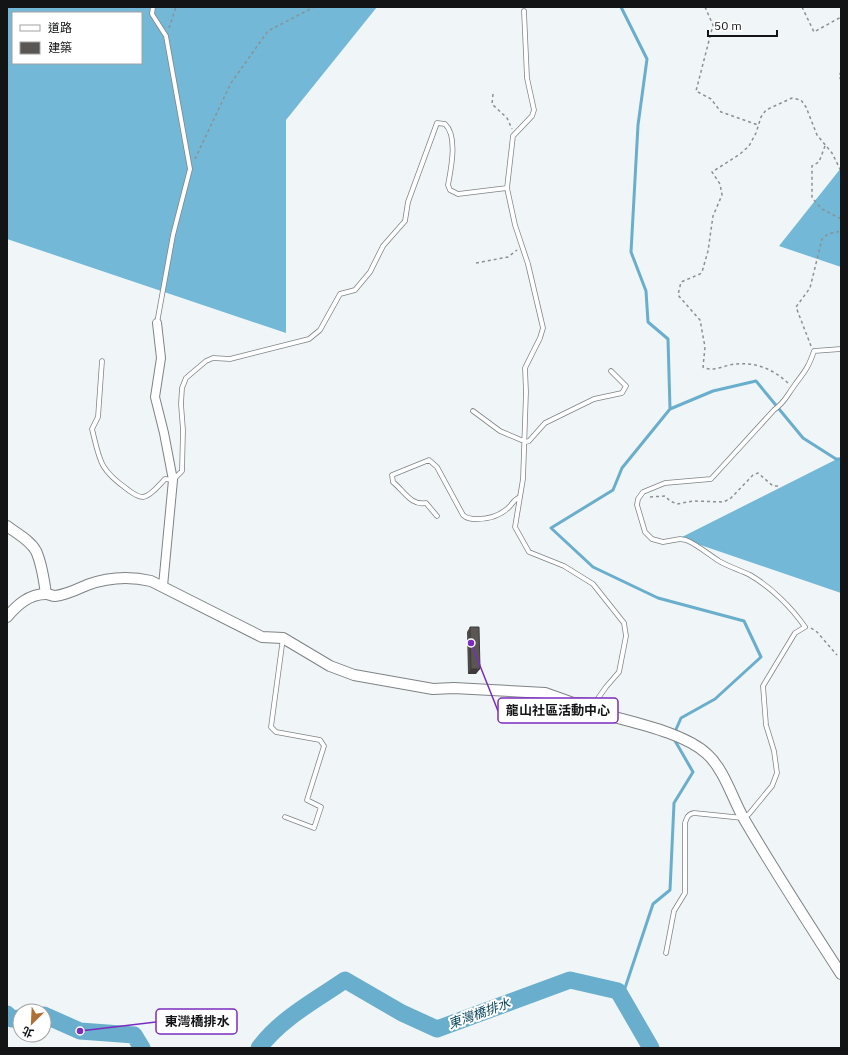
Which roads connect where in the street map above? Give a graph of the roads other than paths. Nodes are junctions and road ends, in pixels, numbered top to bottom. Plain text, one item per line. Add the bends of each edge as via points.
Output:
1 (153, 7) edge
2 (524, 11) dead end
3 (507, 188) junction
4 (157, 323) joint
5 (841, 349) edge
6 (102, 361) dead end
7 (611, 371) dead end
8 (473, 411) dead end
9 (524, 440) junction
10 (173, 480) junction
11 (520, 497) junction
12 (437, 516) dead end
13 (7, 526) edge
14 (163, 586) junction
15 (46, 594) junction
16 (7, 617) edge
17 (283, 638) junction
18 (594, 704) junction
19 (286, 817) dead end
20 (743, 818) junction
21 (666, 953) dead end
22 (841, 974) edge

1 - 4 lane via 152,14 166,36 190,170 173,235
2 - 3 lane via 527,78 534,110 532,116 514,134
3 - 9 lane via 542,328 540,338 525,368
3 - 10 lane via 458,194 450,190 448,185 453,149 450,131 445,124 437,123 408,202 405,221 383,246 370,272 355,290 340,294 317,334 309,339 230,359 213,358 186,378 182,388 181,404 183,467
4 - 10 street via 161,358 155,397
5 - 20 lane via 814,351 806,371 784,403 774,410 711,479 665,483 642,492 638,498 637,505 645,532 652,539 663,542 686,540 725,564 748,574 760,581 797,615 805,627 795,633 763,686 766,725 777,773 772,786
6 - 10 lane via 98,417 92,429 103,468 113,479 139,496 146,496 165,479
7 - 9 lane via 625,384 622,393 594,400 545,422 529,441
8 - 9 lane via 500,431
9 - 11 lane
10 - 14 street
11 - 12 lane via 497,516 470,519 463,515 437,467 429,460 392,475 393,482 413,502 420,505 426,503
11 - 18 lane via 515,527 526,549 564,566 593,584 624,623 626,636 619,672
13 - 15 street via 35,550
14 - 15 street via 152,580 117,577 54,596
14 - 17 street via 262,637
15 - 16 street via 23,600
17 - 18 street via 330,666 354,675 433,689 545,693 573,703
17 - 19 lane via 270,727 276,732 320,740 324,746 307,800 322,807 314,828
18 - 20 street via 600,714 667,733 698,746 715,761
20 - 21 lane via 694,813 686,817 685,893 674,911
20 - 22 street

